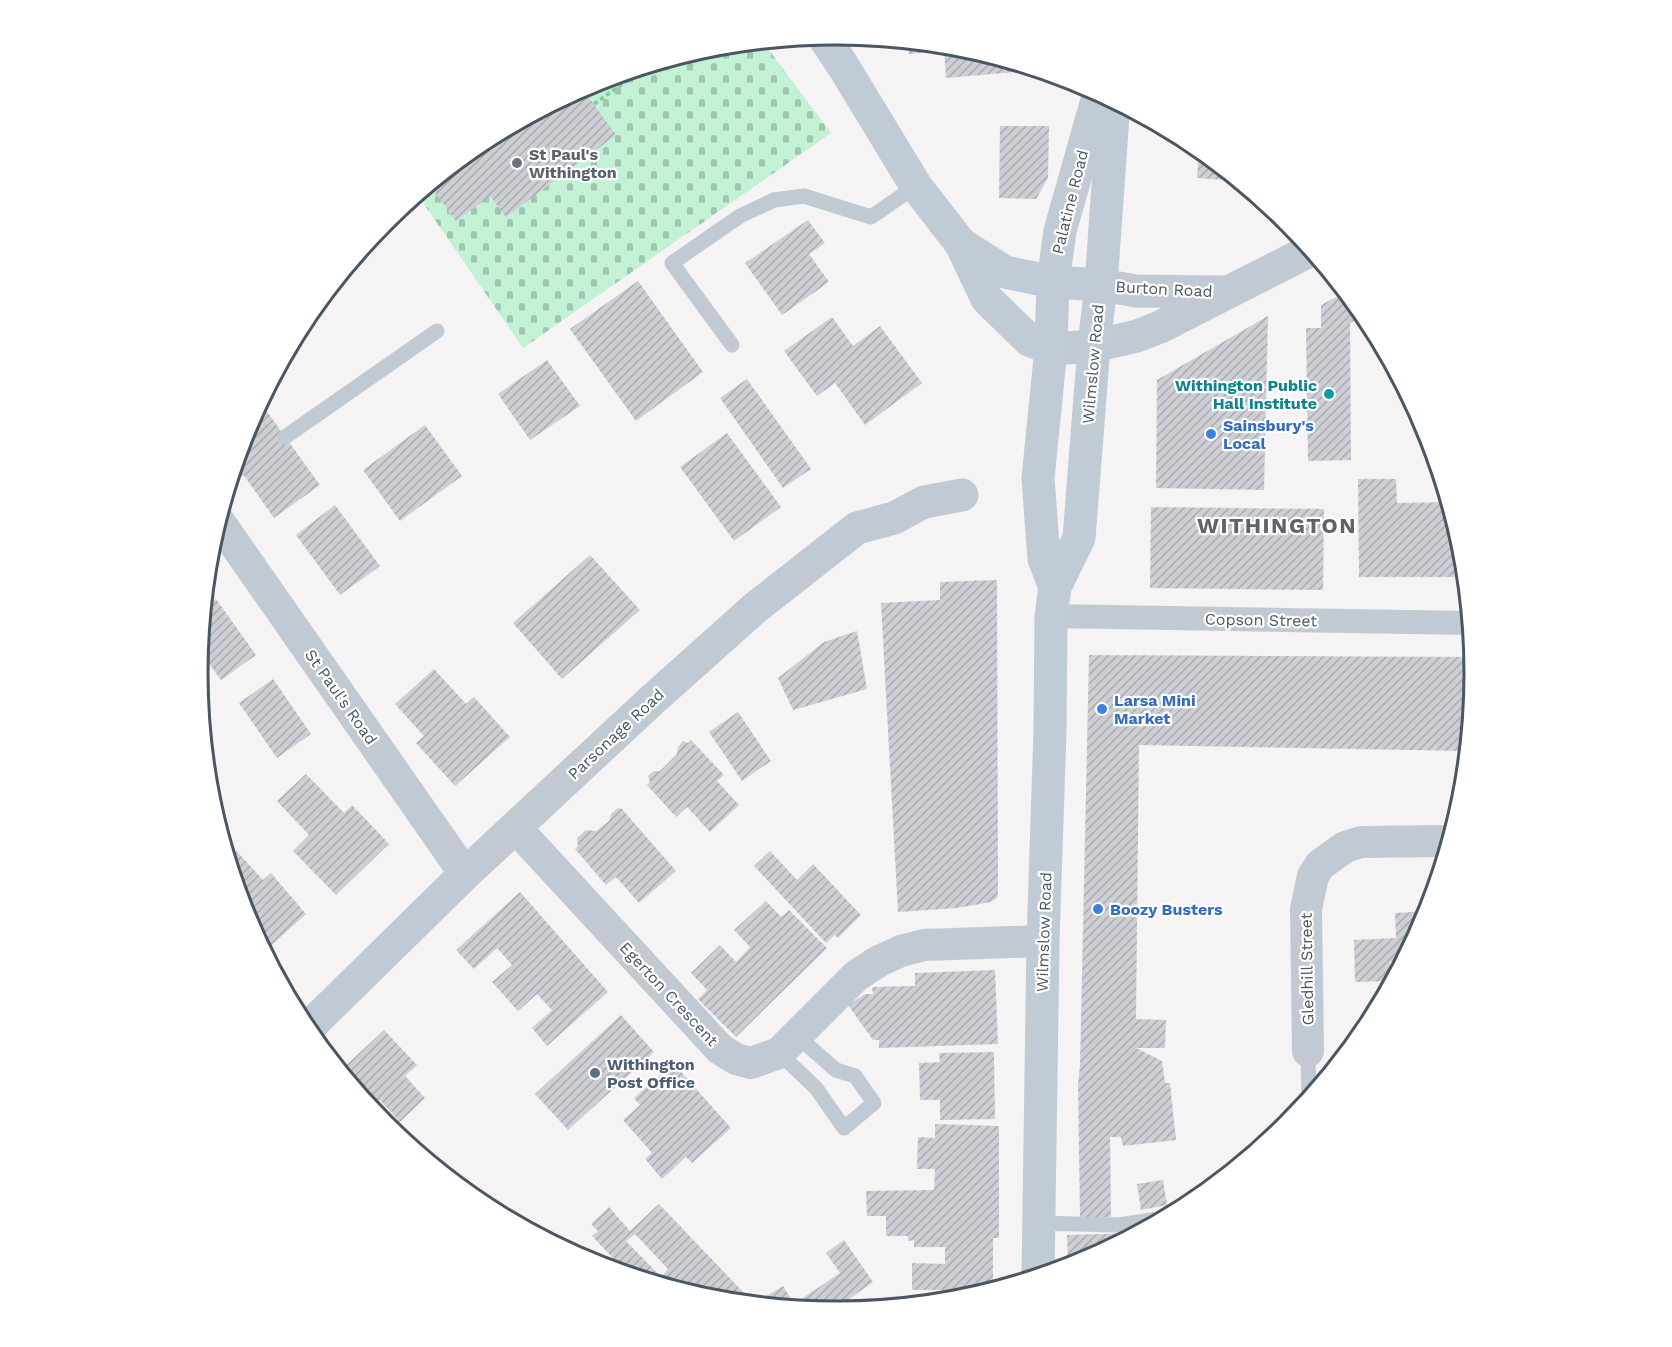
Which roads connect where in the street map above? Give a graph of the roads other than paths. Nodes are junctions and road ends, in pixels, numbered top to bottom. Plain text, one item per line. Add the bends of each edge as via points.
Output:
1 (829, 45) edge
2 (1096, 102) edge
3 (1113, 110) edge
4 (916, 186) junction
5 (961, 244) junction
6 (1304, 254) edge
7 (1053, 282) junction
8 (1101, 285) junction
9 (1228, 292) junction
10 (437, 331) dead end
11 (732, 345) dead end
12 (1094, 346) junction
13 (1051, 349) junction
14 (285, 437) dead end
15 (962, 495) dead end
16 (225, 530) edge
17 (1053, 602) junction
18 (1462, 623) edge
19 (515, 827) junction
20 (1441, 841) edge
21 (465, 874) junction
22 (1043, 941) junction
23 (313, 1023) edge
24 (788, 1044) junction
25 (1308, 1051) joint
26 (836, 1070) junction
27 (816, 1088) junction
28 (1309, 1088) edge
29 (1144, 1221) edge
30 (1038, 1223) junction
31 (1038, 1269) edge

1 - 4 main road, Wilmslow Road
2 - 7 main road, Palatine Road via 1060,231
3 - 8 main road, Palatine Road
4 - 5 main road, Wilmslow Road
4 - 11 lane via 871,217 804,196 774,200 740,216 672,263
5 - 7 main road, Wilmslow Road via 1005,272
5 - 13 main road, Wilmslow Road via 987,298 1029,340
6 - 9 street, Burton Road
7 - 8 main road, Wilmslow Road
7 - 13 main road, Palatine Road
8 - 9 street, Burton Road via 1136,291
8 - 12 main road, Wilmslow Road
9 - 12 street, Burton Road via 1160,327
10 - 14 lane
12 - 13 street, Burton Road
12 - 17 main road, Wilmslow Road via 1080,538
13 - 17 main road, Wilmslow Road via 1038,478 1044,559
15 - 19 street, Parsonage Road via 924,502 894,518 857,528 755,608
16 - 21 street, St Paul's Road
17 - 18 street, Copson Street
17 - 22 main road, Wilmslow Road
19 - 21 street, Parsonage Road
19 - 24 street, Egerton Crescent via 720,1049 751,1063
20 - 25 street, Gledhill Street via 1361,842 1330,857 1312,876 1306,909
21 - 23 street, Parsonage Road
22 - 24 street, Egerton Crescent via 924,945 902,951 856,976
22 - 30 main road, Wilmslow Road
24 - 26 lane
24 - 27 lane
25 - 28 lane
26 - 27 lane
26 - 27 lane via 855,1077 874,1102 844,1128
29 - 30 lane via 1118,1225
30 - 31 main road, Wilmslow Road

